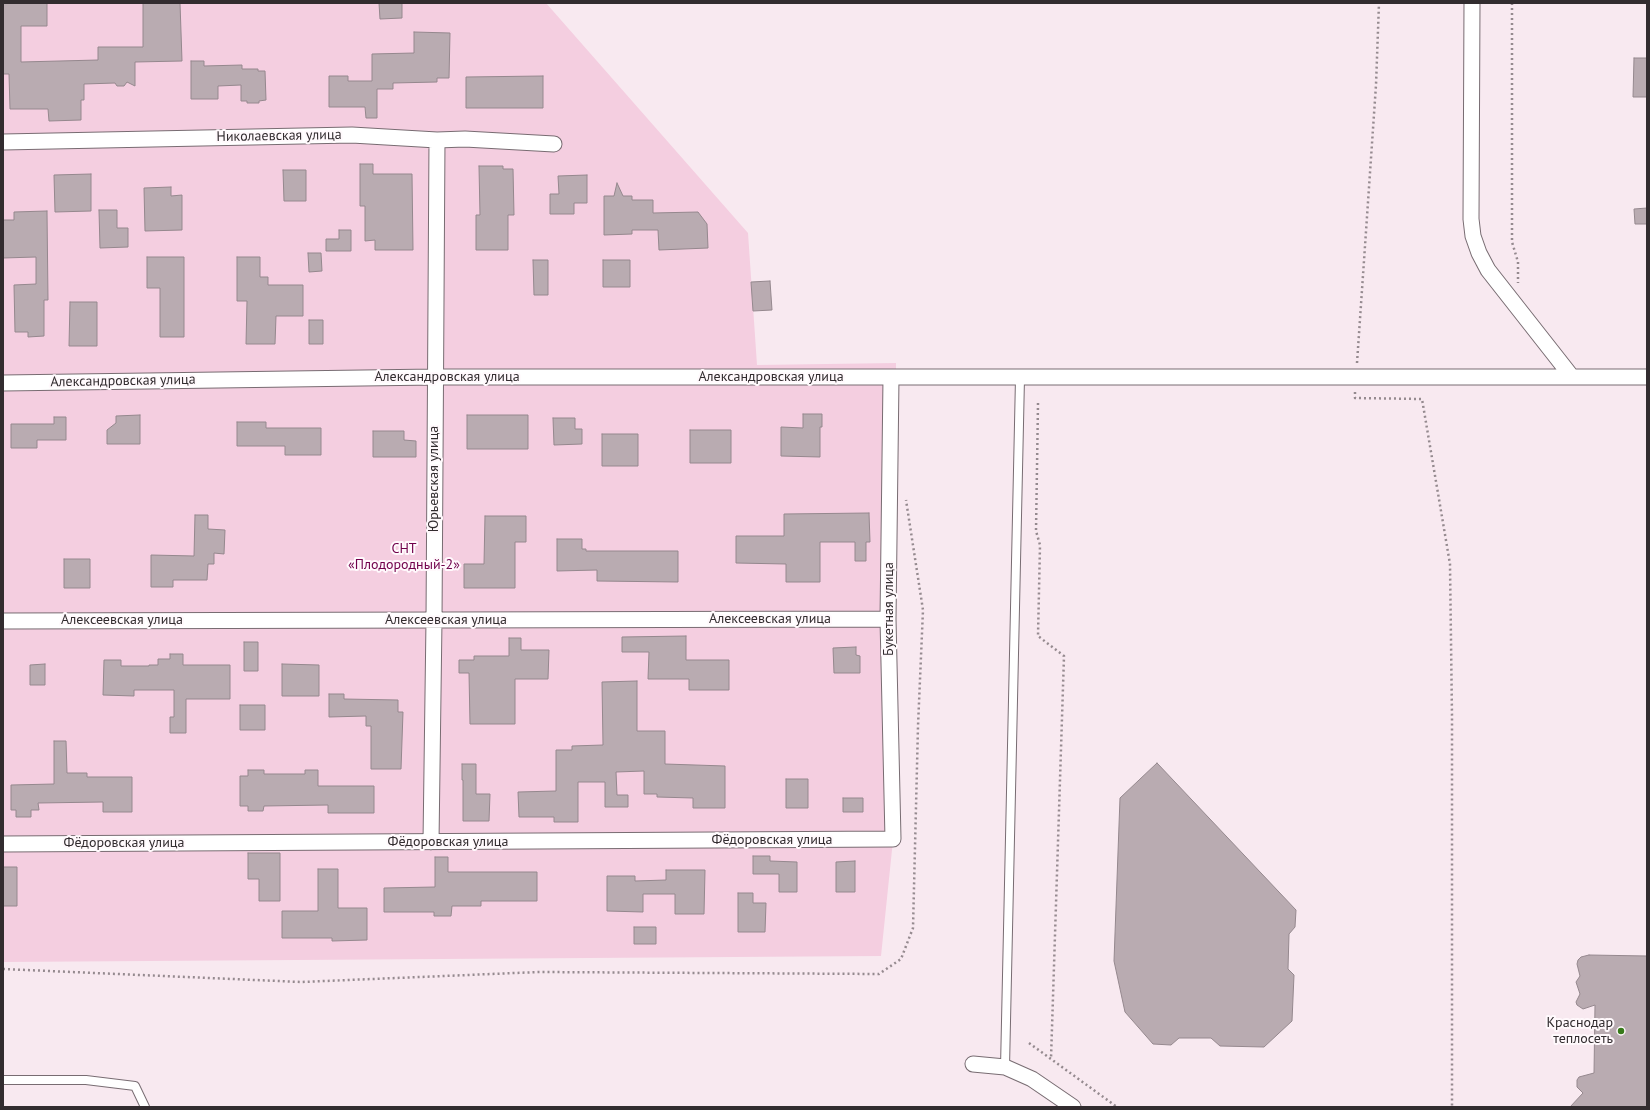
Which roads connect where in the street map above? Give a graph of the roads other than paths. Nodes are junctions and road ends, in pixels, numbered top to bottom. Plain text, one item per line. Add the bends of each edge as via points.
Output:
1 (1472, 3) edge
2 (437, 140) junction
3 (3, 142) edge
4 (554, 144) dead end
5 (435, 377) junction
6 (1572, 377) junction
7 (1647, 377) edge
8 (891, 378) junction
9 (1020, 378) junction
10 (3, 383) edge
11 (888, 619) junction
12 (434, 620) junction
13 (3, 621) edge
14 (893, 839) joint
15 (431, 842) junction
16 (3, 844) edge
17 (973, 1064) dead end
18 (1005, 1067) junction
19 (3, 1080) edge
20 (145, 1107) edge
21 (1073, 1107) edge

1 - 6 street via 1473,236 1488,270
2 - 3 street, Николаевская улица via 352,135
2 - 4 street, Николаевская улица
2 - 5 street, Юрьевская улица
5 - 8 street, Александровская улица
5 - 10 street, Александровская улица
5 - 12 street, Юрьевская улица
6 - 7 street, Александровская улица
6 - 9 street, Александровская улица
8 - 9 street, Александровская улица
8 - 11 street, Букетная улица
9 - 18 lane
11 - 12 street, Алексеевская улица
11 - 14 street, Букетная улица
12 - 13 street, Алексеевская улица
12 - 15 street, Юрьевская улица
14 - 15 street, Фёдоровская улица
15 - 16 street, Фёдоровская улица
17 - 18 street
18 - 21 street via 1032,1079
19 - 20 lane via 86,1080 135,1086

